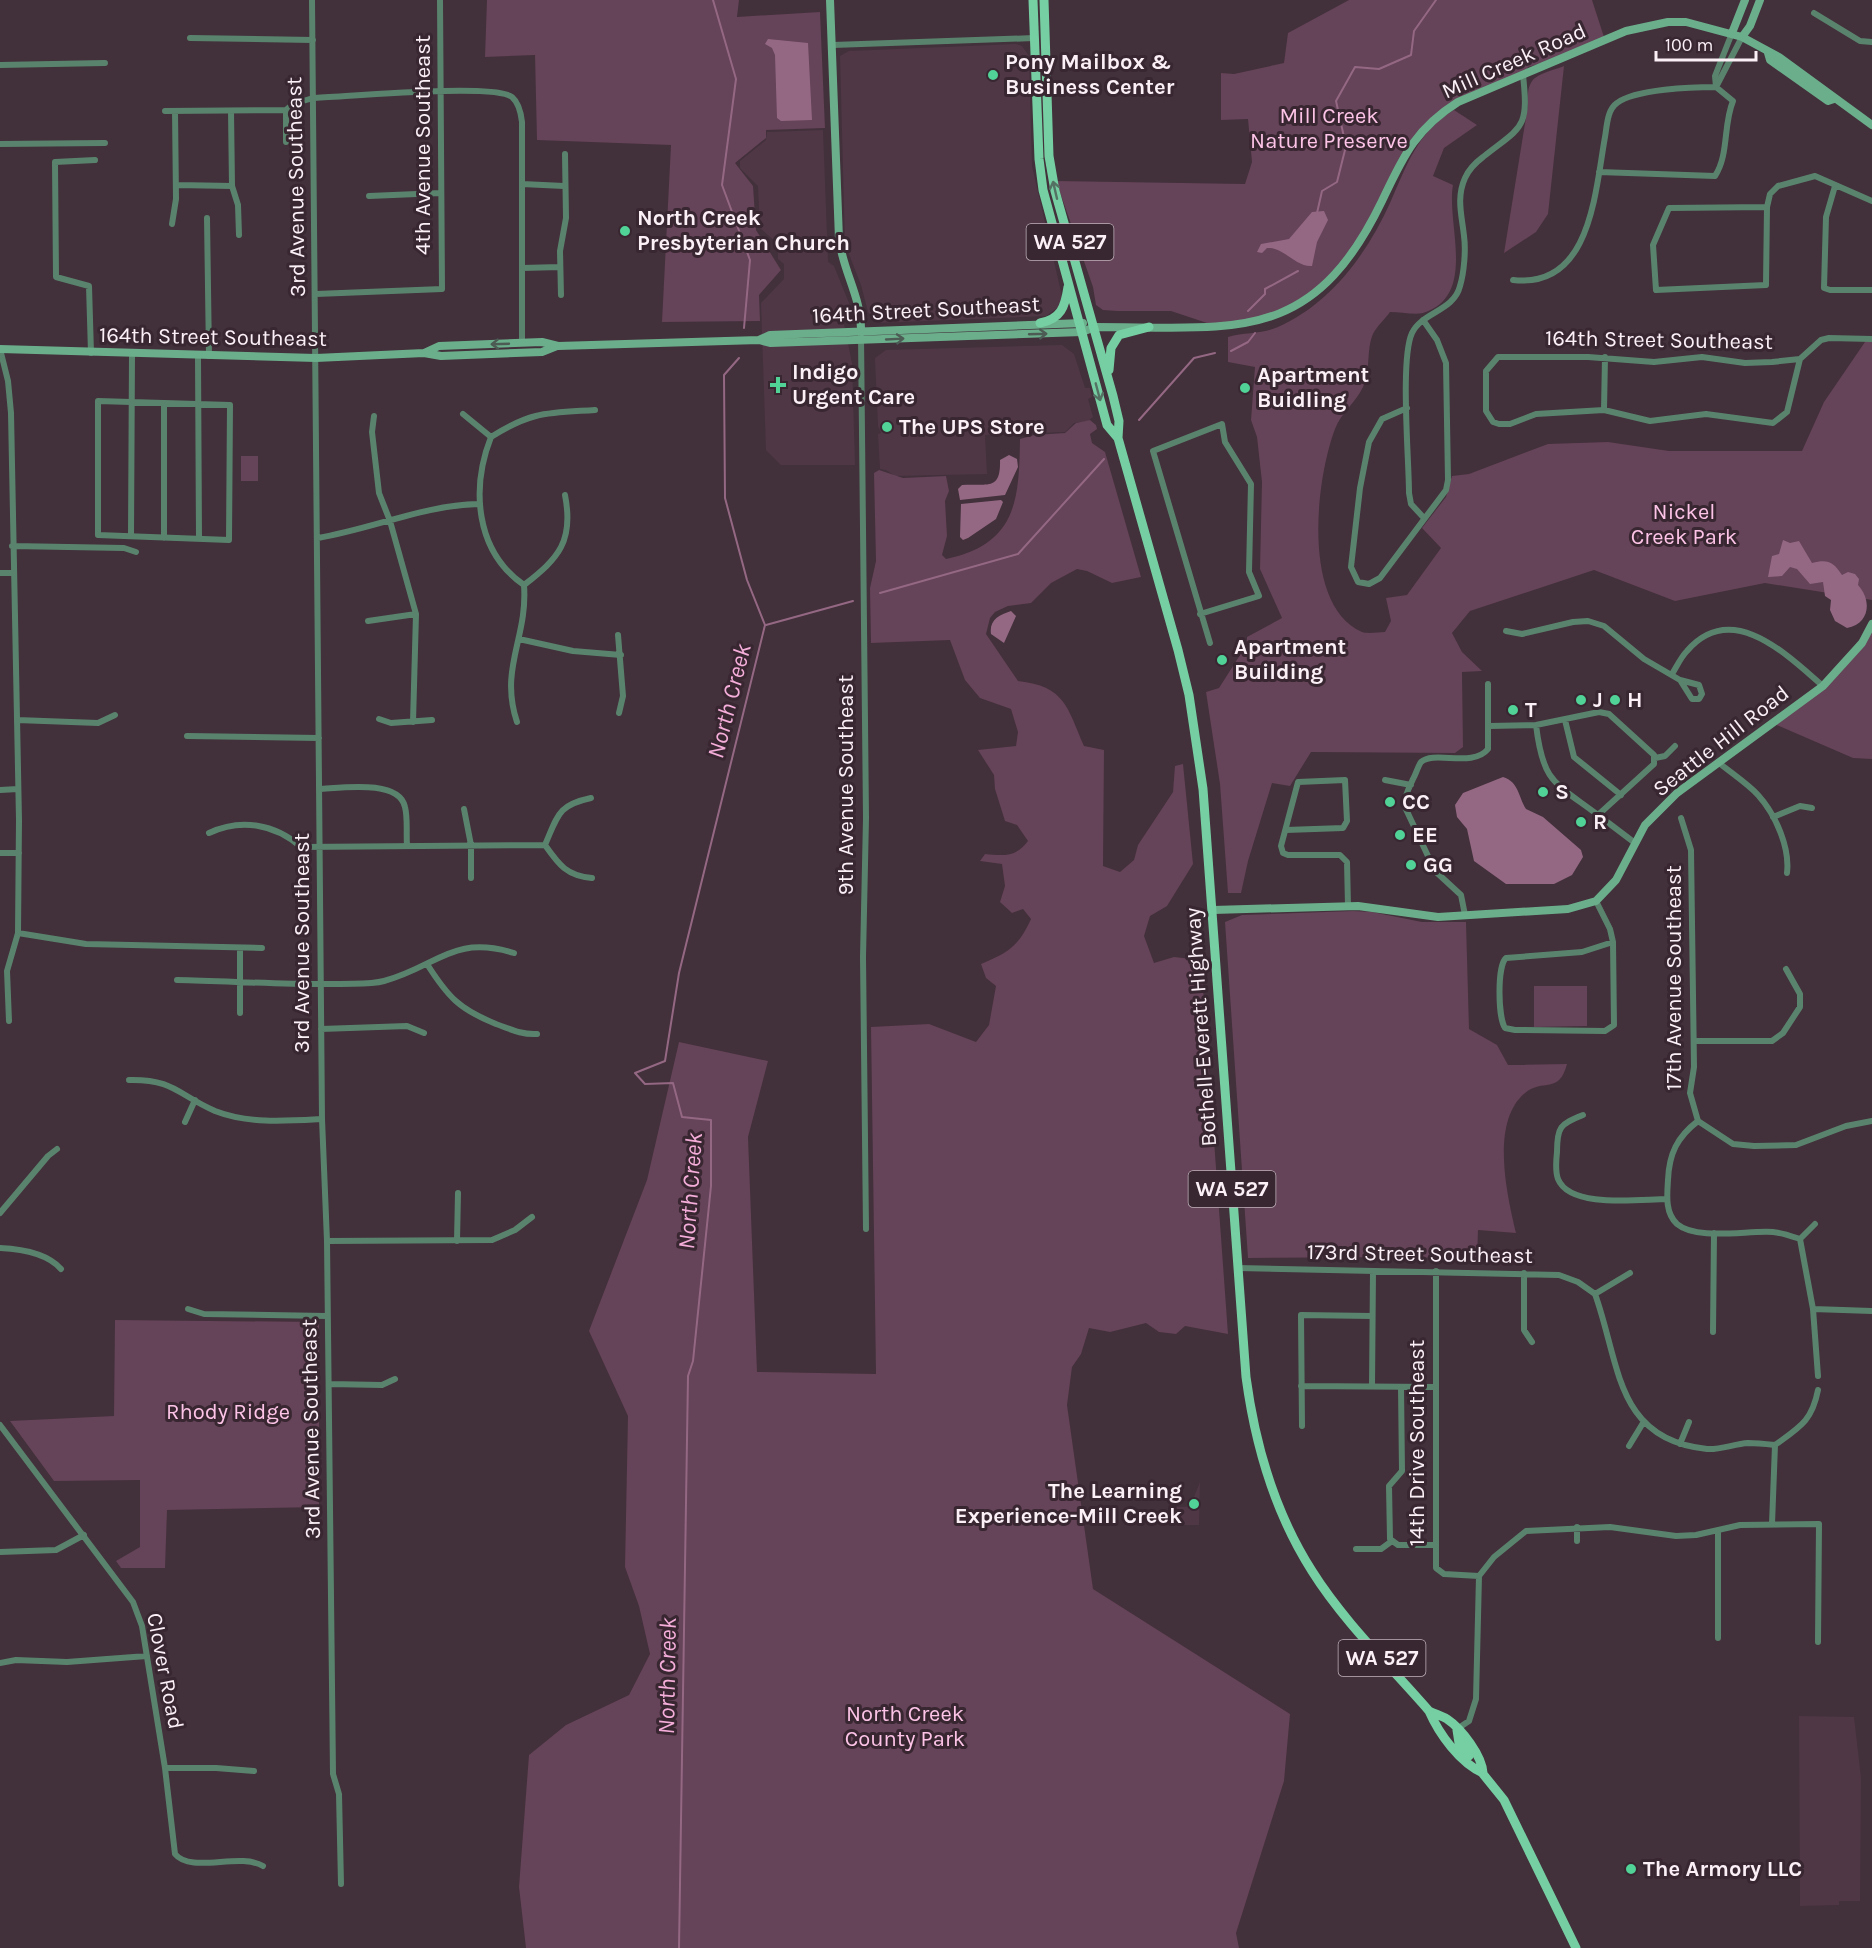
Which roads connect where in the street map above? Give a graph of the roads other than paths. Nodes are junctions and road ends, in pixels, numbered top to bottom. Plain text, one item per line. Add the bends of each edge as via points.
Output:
1 (312, 0) edge
2 (440, 0) edge
3 (830, 0) edge
4 (1033, 0) edge
5 (1038, 0) edge
6 (1044, 0) edge
7 (1745, 0) edge
8 (1760, 0) edge
9 (1814, 13) dead end
10 (1732, 33) junction
11 (1045, 35) junction
12 (1742, 37) junction
13 (190, 38) dead end
14 (1034, 38) junction
15 (313, 40) junction
16 (1872, 42) edge
17 (833, 45) junction
18 (105, 63) dead end
19 (0, 65) edge
20 (1523, 75) junction
21 (1716, 87) junction
22 (442, 93) junction
23 (313, 98) junction
24 (1047, 98) junction
25 (286, 110) junction
26 (165, 111) dead end
27 (176, 111) junction
28 (231, 111) junction
29 (1868, 118) edge
30 (1872, 125) edge
31 (105, 142) dead end
32 (286, 142) dead end
33 (0, 144) edge
34 (565, 154) dead end
35 (95, 160) dead end
36 (1599, 172) junction
37 (522, 184) junction
38 (177, 185) junction
39 (232, 186) junction
40 (564, 186) junction
41 (1835, 186) junction
42 (441, 192) junction
43 (369, 196) dead end
44 (1872, 201) edge
45 (1767, 207) junction
46 (207, 218) dead end
47 (172, 224) dead end
48 (239, 235) dead end
49 (560, 267) junction
50 (522, 268) junction
51 (1513, 280) dead end
52 (1069, 282) junction
53 (1872, 290) edge
54 (316, 294) junction
55 (561, 295) dead end
56 (1423, 320) junction
57 (1079, 322) junction
58 (1040, 323) junction
59 (1095, 327) junction
60 (1149, 327) junction
61 (1082, 332) junction
62 (861, 337) junction
63 (1872, 339) edge
64 (522, 343) junction
65 (558, 346) junction
66 (0, 348) edge
67 (92, 353) junction
68 (424, 353) junction
69 (132, 354) junction
70 (198, 357) junction
71 (210, 357) junction
72 (1605, 357) junction
73 (316, 358) junction
74 (1800, 358) junction
75 (1110, 381) junction
76 (131, 402) junction
77 (164, 403) junction
78 (197, 404) junction
79 (1407, 408) junction
80 (595, 410) dead end
81 (1604, 410) junction
82 (463, 414) dead end
83 (374, 416) dead end
84 (491, 437) junction
85 (1118, 438) junction
86 (565, 495) dead end
87 (478, 504) junction
88 (1424, 518) junction
89 (390, 521) junction
90 (132, 536) junction
91 (164, 538) junction
92 (318, 538) junction
93 (198, 539) junction
94 (12, 546) junction
95 (136, 552) dead end
96 (0, 573) edge
97 (13, 573) junction
98 (524, 585) junction
99 (416, 614) junction
100 (1200, 614) junction
101 (368, 621) dead end
102 (1872, 624) edge
103 (1506, 631) dead end
104 (618, 635) dead end
105 (519, 639) junction
106 (1210, 643) dead end
107 (621, 655) junction
108 (1672, 674) junction
109 (1680, 680) dead end
110 (1488, 684) dead end
111 (1823, 686) junction
112 (619, 713) dead end
113 (116, 716) dead end
114 (378, 719) dead end
115 (17, 720) junction
116 (432, 720) dead end
117 (1565, 720) junction
118 (413, 722) junction
119 (517, 722) dead end
120 (1536, 724) junction
121 (1489, 726) junction
122 (187, 736) dead end
123 (319, 738) junction
124 (1676, 746) dead end
125 (1655, 758) junction
126 (1718, 762) junction
127 (1385, 780) dead end
128 (1410, 785) junction
129 (18, 789) junction
130 (319, 789) junction
131 (0, 790) edge
132 (1621, 795) junction
133 (591, 798) dead end
134 (1812, 808) dead end
135 (464, 809) dead end
136 (1598, 816) junction
137 (1773, 817) junction
138 (1681, 818) dead end
139 (1286, 830) junction
140 (209, 833) dead end
141 (1635, 843) junction
142 (545, 844) junction
143 (407, 845) junction
144 (471, 845) junction
145 (320, 848) junction
146 (0, 853) edge
147 (19, 853) junction
148 (1787, 873) dead end
149 (471, 878) dead end
150 (592, 878) dead end
151 (1596, 901) junction
152 (1348, 906) junction
153 (1213, 910) junction
154 (1464, 915) junction
155 (18, 933) junction
156 (1613, 942) junction
157 (240, 948) junction
158 (262, 948) dead end
159 (514, 953) dead end
160 (427, 964) junction
161 (1786, 969) dead end
162 (3, 971) edge
163 (177, 980) dead end
164 (239, 982) junction
165 (320, 984) junction
166 (240, 1013) dead end
167 (9, 1021) dead end
168 (321, 1029) junction
169 (424, 1033) dead end
170 (537, 1034) dead end
171 (1694, 1041) junction
172 (129, 1080) dead end
173 (195, 1100) junction
174 (1583, 1115) dead end
175 (322, 1119) junction
176 (1872, 1120) edge
177 (1698, 1121) junction
178 (185, 1122) dead end
179 (57, 1149) dead end
180 (458, 1193) dead end
181 (1667, 1199) junction
182 (0, 1213) edge
183 (532, 1217) dead end
184 (1815, 1224) dead end
185 (866, 1229) dead end
186 (1714, 1233) junction
187 (1800, 1239) junction
188 (327, 1241) junction
189 (457, 1241) junction
190 (0, 1248) edge
191 (1238, 1268) junction
192 (61, 1269) dead end
193 (1373, 1271) junction
194 (1436, 1271) junction
195 (1524, 1273) junction
196 (1630, 1273) dead end
197 (1595, 1294) junction
198 (188, 1309) dead end
199 (1813, 1309) junction
200 (1872, 1311) edge
201 (327, 1316) junction
202 (1372, 1316) junction
203 (1713, 1332) dead end
204 (1532, 1342) dead end
205 (1818, 1376) dead end
206 (395, 1379) dead end
207 (329, 1384) junction
208 (1301, 1386) junction
209 (1372, 1386) junction
210 (1401, 1387) junction
211 (1435, 1387) junction
212 (1818, 1390) dead end
213 (1689, 1422) dead end
214 (1643, 1423) junction
215 (0, 1425) edge
216 (1302, 1426) dead end
217 (1680, 1444) junction
218 (1776, 1445) junction
219 (1629, 1446) dead end
220 (1773, 1524) junction
221 (1577, 1527) junction
222 (1718, 1531) junction
223 (84, 1535) junction
224 (1392, 1541) junction
225 (1577, 1541) dead end
226 (1435, 1545) junction
227 (1356, 1549) dead end
228 (0, 1552) edge
229 (1479, 1576) junction
230 (1718, 1638) dead end
231 (1818, 1642) dead end
232 (147, 1656) junction
233 (0, 1663) edge
234 (1430, 1711) junction
235 (1457, 1730) junction
236 (165, 1768) junction
237 (254, 1771) dead end
238 (1483, 1773) junction
239 (262, 1866) dead end
240 (341, 1884) dead end
241 (1576, 1948) edge

1 - 15 street, 3rd Avenue Southeast
2 - 22 street, 4th Avenue Southeast
3 - 17 main road
4 - 14 main road, Bothell-Everett Highway / WA 527
5 - 11 main road via 1040,33
6 - 11 main road, Bothell-Everett Highway / WA 527
7 - 10 main road
8 - 12 main road
9 - 16 street via 1860,40
10 - 12 main road, Mill Creek Road
10 - 20 main road, Mill Creek Road via 1686,22 1650,25 1618,34
10 - 21 street via 1714,76
11 - 24 main road, Bothell-Everett Highway / WA 527
12 - 21 street
12 - 29 main road, Mill Creek Road via 1792,65 1834,95 1834,99
13 - 15 street
14 - 17 street
14 - 24 main road via 1040,42
14 - 52 main road, Bothell-Everett Highway / WA 527 via 1040,170
15 - 23 street, 3rd Avenue Southeast
17 - 62 main road via 839,238 844,266 861,309
18 - 19 street
20 - 56 street via 1520,127 1474,164 1464,178 1459,206 1465,238 1460,287 1448,305
20 - 60 main road, Mill Creek Road via 1458,102 1422,129 1402,158 1364,237 1345,265 1312,297 1275,316 1244,324
21 - 36 street via 1646,93 1617,103 1609,115
21 - 36 street via 1733,101 1727,115 1721,167 1715,176
22 - 23 street
22 - 37 street via 488,91 512,97 521,112
22 - 42 street, 4th Avenue Southeast
23 - 25 street
23 - 54 street, 3rd Avenue Southeast
59 -> 24 main road, Bothell-Everett Highway / WA 527 via 1055,191
25 - 28 street
25 - 32 street
26 - 27 street
27 - 28 street
27 - 38 street
28 - 39 street
29 - 30 main road, Mill Creek Road
31 - 33 street
34 - 40 street
35 - 67 street via 55,162 56,277 88,286
36 - 51 street via 1588,218 1573,256 1549,277 1528,282
37 - 40 street
37 - 50 street
38 - 39 street
38 - 47 street
39 - 48 street via 238,205
40 - 49 street via 566,218
41 - 44 street
41 - 45 street via 1815,176 1778,186 1770,194
41 - 53 street via 1826,217 1824,288
42 - 43 street
42 - 54 street, 4th Avenue Southeast via 442,289
45 - 45 street via 1669,208 1653,245 1656,290 1766,285
46 - 71 street
49 - 50 street
49 - 55 street
50 - 64 street
52 - 57 main road, Bothell-Everett Highway / WA 527
52 - 58 main road via 1063,310 1055,318
54 - 73 street, 3rd Avenue Southeast
56 - 79 street via 1410,340
56 - 88 street via 1441,348 1448,375 1448,480 1446,490
57 - 58 main road, 164th Street Southeast
57 - 59 main road, 164th Street Southeast
57 - 61 main road, Bothell-Everett Highway / WA 527
58 - 62 main road, 164th Street Southeast
59 - 60 main road, Mill Creek Road
59 - 61 main road, Mill Creek Road
59 - 75 main road, Bothell-Everett Highway / WA 527
60 - 75 main road via 1125,332 1113,342
62 -> 61 main road, 164th Street Southeast
61 -> 85 main road, Bothell-Everett Highway / WA 527 via 1107,425
62 - 65 main road, 164th Street Southeast via 770,344 759,340
62 - 185 street, 9th Avenue Southeast
63 - 74 street, 164th Street Southeast via 1828,338
64 - 65 main road, 164th Street Southeast
64 -> 68 main road, 164th Street Southeast via 439,346
65 - 68 main road, 164th Street Southeast via 542,352 441,356
66 - 67 main road, 164th Street Southeast
66 - 94 street via 11,413
67 - 69 main road, 164th Street Southeast
68 - 73 main road, 164th Street Southeast
69 - 70 main road, 164th Street Southeast
69 - 76 street
70 - 71 main road, 164th Street Southeast
70 - 78 street
71 - 73 main road, 164th Street Southeast
72 - 74 street, 164th Street Southeast via 1667,362 1702,357 1745,363
72 - 81 street
72 - 81 street, 164th Street Southeast via 1511,356 1494,359 1485,376 1488,417 1499,424 1536,414
73 - 92 street, 3rd Avenue Southeast
74 - 81 street via 1787,412 1773,423 1706,414 1650,421
75 - 85 main road, Bothell-Everett Highway / WA 527 via 1119,421
76 - 77 street
76 - 90 street
76 - 90 street via 98,401 98,535
77 - 78 street
77 - 91 street
78 - 93 street
78 - 93 street via 230,405 229,540
79 - 88 street via 1409,493 1412,504
79 - 88 street via 1382,419 1369,442 1359,488 1351,567 1358,582 1376,581
80 - 84 street via 544,413 518,420
82 - 84 street
83 - 89 street via 372,432 379,493
84 - 87 street via 481,462
85 - 153 main road, Bothell-Everett Highway / WA 527 via 1189,695 1203,789
86 - 98 street via 568,523 563,546 550,564
87 - 89 street via 452,505
87 - 98 street via 495,556 507,574
89 - 92 street
89 - 99 street
90 - 91 street
91 - 93 street
92 - 123 street, 3rd Avenue Southeast
94 - 95 street via 124,548
94 - 97 street
96 - 97 street
97 - 115 street
98 - 105 street via 526,609
99 - 101 street
99 - 118 street
100 - 100 street via 1154,451 1222,424 1225,442 1251,484 1249,572 1259,596
100 - 106 street
102 - 111 main road, Seattle Hill Road via 1862,643
103 - 108 street via 1522,634 1588,621 1604,626 1644,659
104 - 107 street
105 - 107 street via 565,650
105 - 119 street via 510,683
107 - 112 street via 623,696
108 - 109 street
108 - 111 street via 1687,650 1698,641 1724,630 1739,630 1775,645
110 - 121 street
111 - 126 main road, Seattle Hill Road
113 - 115 street via 98,723
114 - 118 street
115 - 129 street
116 - 118 street
117 - 120 street
117 - 125 street via 1606,712 1651,750
117 - 132 street via 1574,757
120 - 121 street
120 - 136 street via 1547,774
121 - 128 street via 1486,752 1462,759 1424,760
122 - 123 street
123 - 130 street, 3rd Avenue Southeast
124 - 125 street via 1665,756
125 - 132 street via 1654,764
126 - 137 street via 1758,795
126 - 141 main road, Seattle Hill Road via 1677,793 1645,825
127 - 128 street
128 - 154 street via 1405,812 1435,871 1461,895
129 - 131 street
129 - 147 street
130 - 143 street via 382,788 395,792 405,805
130 - 145 street, 3rd Avenue Southeast
132 - 136 street
133 - 142 street via 571,803 558,814
134 - 137 street via 1800,806
135 - 144 street
136 - 141 street
137 - 148 street via 1789,857
138 - 171 street, 17th Avenue Southeast via 1691,850
139 - 139 street via 1298,782 1345,780 1347,821 1343,828
139 - 152 street via 1283,853 1340,855 1347,862
140 - 145 street via 226,825 268,826 285,833 301,847
141 - 151 main road, Seattle Hill Road via 1616,880
142 - 144 street
142 - 150 street via 564,870 575,877
143 - 144 street
143 - 145 street
144 - 149 street
145 - 165 street, 3rd Avenue Southeast
146 - 147 street
147 - 155 street
151 - 154 main road via 1568,909
151 - 156 street
152 - 153 main road
152 - 154 main road via 1378,907 1411,915
153 - 191 main road, Bothell-Everett Highway / WA 527
155 - 157 street via 86,944
155 - 162 street
156 - 156 street via 1582,952 1503,960 1501,1018 1505,1028 1610,1029 1615,1021
157 - 158 street
157 - 164 street
159 - 160 street via 495,947 473,947 447,952
160 - 165 street via 380,982
160 - 170 street via 446,993 466,1010 523,1035
161 - 171 street via 1800,994 1800,1007 1783,1033 1772,1041
162 - 167 street
163 - 164 street
164 - 165 street
164 - 166 street
165 - 168 street, 3rd Avenue Southeast
168 - 169 street via 408,1026
168 - 175 street, 3rd Avenue Southeast
171 - 177 street, 17th Avenue Southeast via 1690,1093
172 - 173 street via 171,1085
173 - 175 street via 216,1111 249,1119
173 - 178 street
174 - 181 street via 1566,1122 1557,1132 1556,1171 1565,1190 1585,1199
175 - 188 street, 3rd Avenue Southeast
176 - 177 street via 1796,1145 1754,1146 1733,1144
177 - 181 street, 17th Avenue Southeast via 1685,1131 1672,1150
179 - 182 street
180 - 189 street
181 - 186 street via 1676,1223 1685,1229
183 - 189 street via 492,1240
184 - 187 street
186 - 187 street via 1771,1232
186 - 203 street
187 - 199 street
188 - 189 street
188 - 201 street, 3rd Avenue Southeast
190 - 192 street via 49,1259
191 - 193 street, 173rd Street Southeast
191 - 234 main road, Bothell-Everett Highway / WA 527 via 1251,1412 1274,1494 1311,1570 1338,1608
193 - 194 street, 173rd Street Southeast
193 - 202 street
194 - 195 street, 173rd Street Southeast
194 - 211 street, 14th Drive Southeast
195 - 197 street, 173rd Street Southeast via 1559,1275
195 - 204 street via 1524,1330
196 - 197 street
197 - 214 street via 1623,1391
198 - 201 street via 204,1314
199 - 200 street
199 - 205 street
201 - 207 street, 3rd Avenue Southeast
202 - 208 street via 1301,1315
202 - 209 street
206 - 207 street via 382,1385
207 - 240 street, 3rd Avenue Southeast via 333,1774 339,1794
208 - 209 street
208 - 216 street
209 - 210 street
210 - 211 street
210 - 224 street via 1402,1471 1389,1486
211 - 226 street, 14th Drive Southeast
212 - 218 street via 1814,1411 1802,1426
213 - 217 street
214 - 217 street
214 - 219 street
215 - 223 street, Clover Road
217 - 218 street via 1710,1449 1749,1443
218 - 220 street
220 - 222 street via 1740,1525
220 - 231 street via 1819,1524
221 - 222 street via 1634,1528 1676,1536
221 - 225 street
221 - 229 street via 1526,1531 1494,1557
222 - 230 street
223 - 228 street via 56,1550
223 - 232 street, Clover Road via 133,1602
224 - 226 street via 1398,1545
224 - 227 street via 1381,1549
226 - 229 street, 14th Drive Southeast via 1439,1573
229 - 235 street via 1476,1699 1469,1721
232 - 233 street
232 - 236 street, Clover Road
234 - 235 main road, Bothell-Everett Highway / WA 527 via 1447,1719
234 - 238 main road, Bothell-Everett Highway / WA 527 via 1435,1725 1451,1744 1472,1768
235 - 238 main road, Bothell-Everett Highway / WA 527 via 1482,1762
236 - 237 street
236 - 239 street, Clover Road via 178,1858 249,1860
238 - 241 main road, Bothell-Everett Highway / WA 527 via 1504,1800

